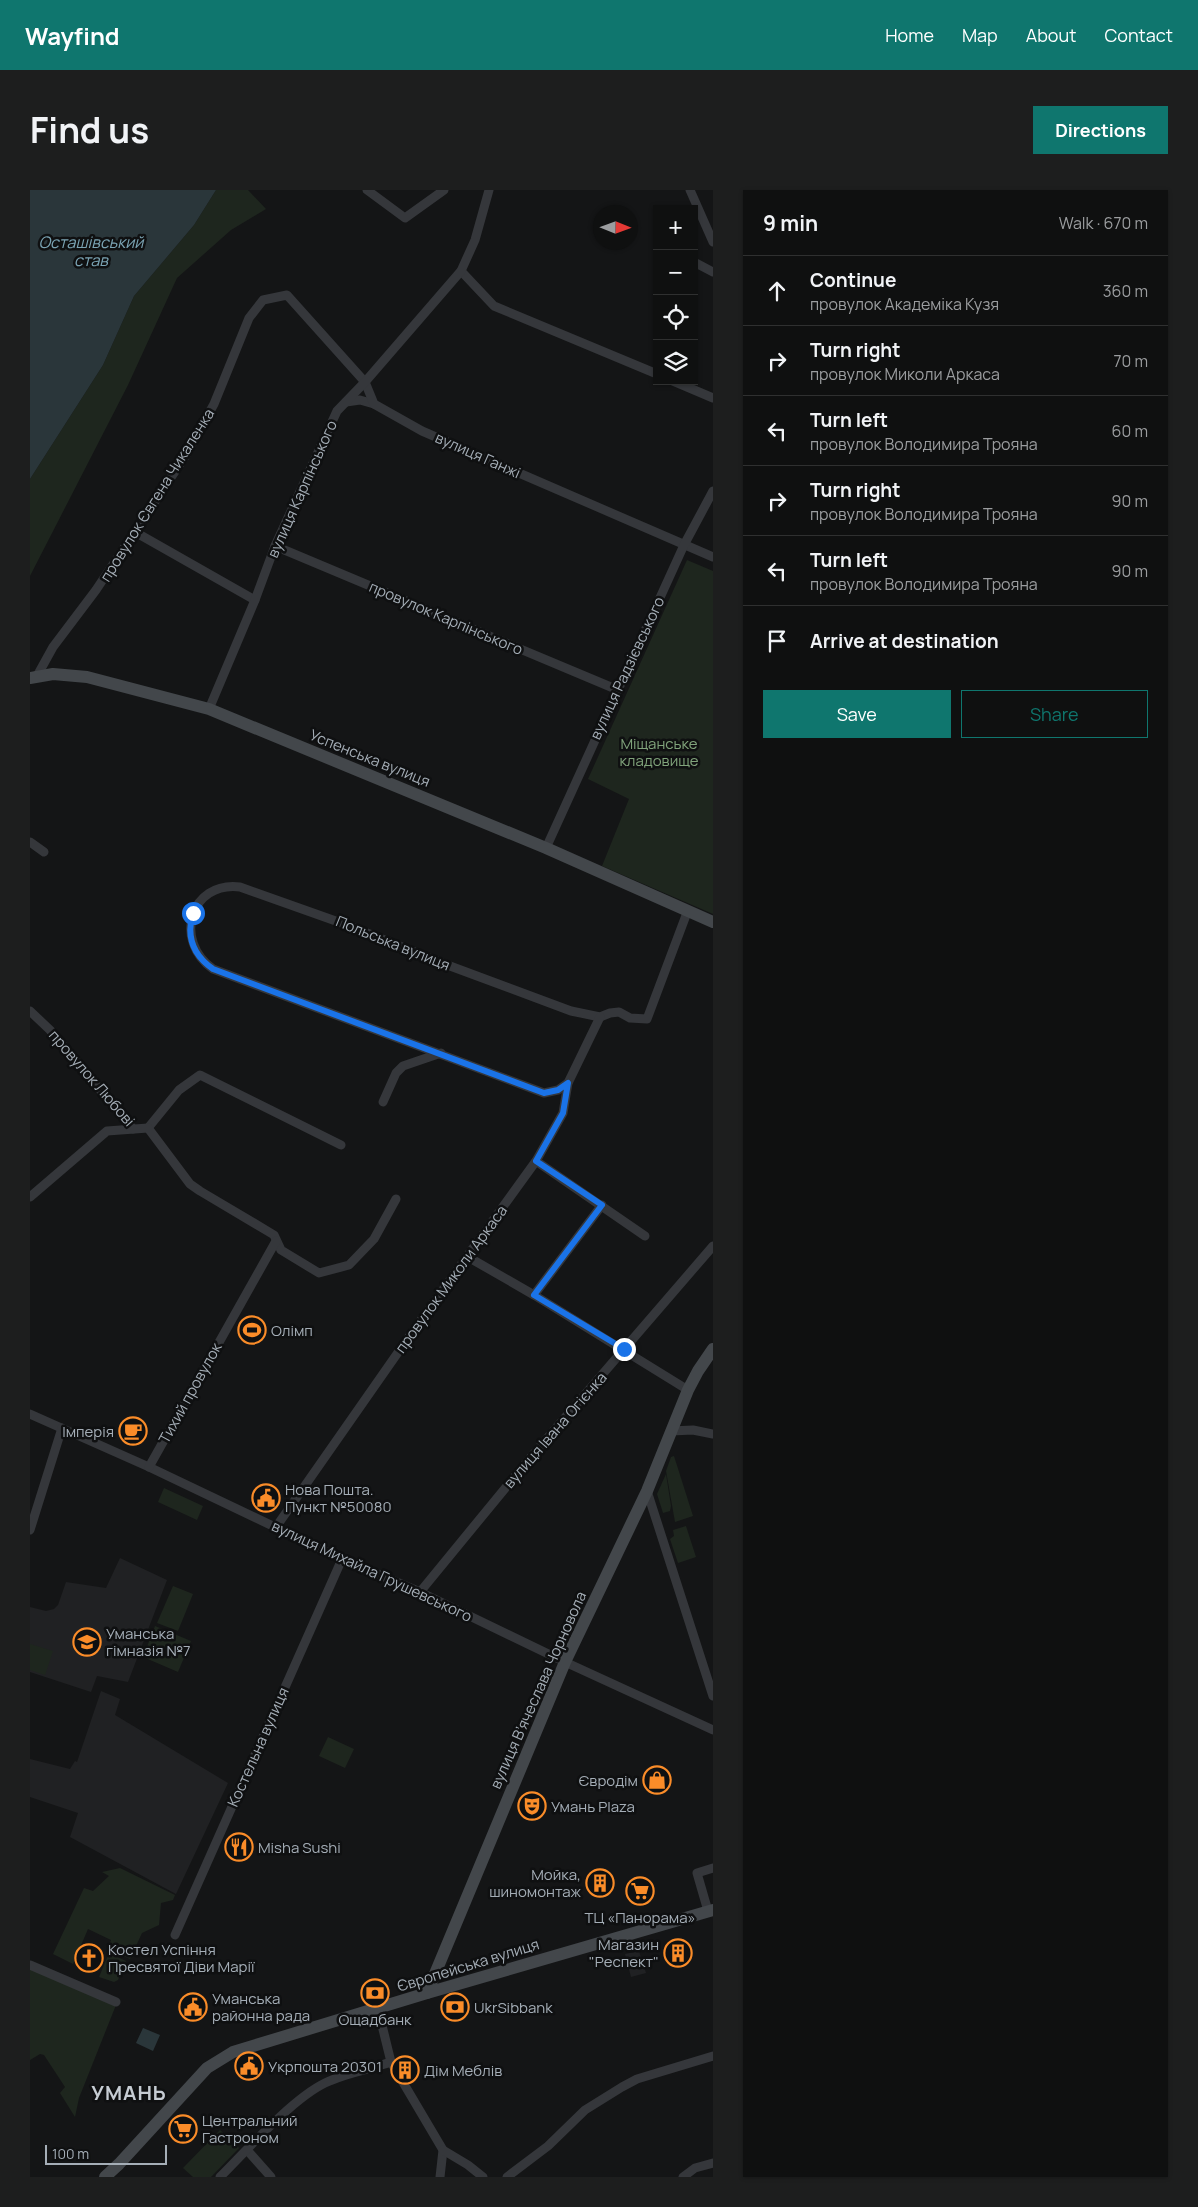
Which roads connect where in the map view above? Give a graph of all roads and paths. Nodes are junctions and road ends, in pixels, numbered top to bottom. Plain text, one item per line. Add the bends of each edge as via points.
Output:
1 (367, 190) edge
2 (444, 190) edge
3 (489, 190) edge
4 (690, 190) edge
5 (713, 242) edge
6 (698, 264) edge
7 (461, 271) junction
8 (713, 272) edge
9 (653, 372) edge
10 (365, 382) junction
11 (682, 385) edge
12 (713, 398) edge
13 (346, 402) junction
14 (374, 404) junction
15 (713, 490) edge
16 (135, 532) junction
17 (684, 545) junction
18 (275, 546) junction
19 (713, 557) edge
20 (255, 600) junction
21 (34, 677) edge
22 (618, 690) junction
23 (209, 709) junction
24 (30, 842) edge
25 (546, 848) junction
26 (44, 852) dead end
27 (688, 910) junction
28 (713, 922) edge
29 (30, 1011) edge
30 (600, 1017) junction
31 (441, 1053) junction
32 (568, 1083) junction
33 (383, 1102) dead end
34 (148, 1128) junction
35 (133, 1129) junction
36 (341, 1145) dead end
37 (536, 1161) junction
38 (30, 1196) edge
39 (396, 1199) dead end
40 (602, 1205) junction
41 (645, 1236) dead end
42 (276, 1241) junction
43 (713, 1246) edge
44 (468, 1257) junction
45 (534, 1295) junction
46 (624, 1349) junction
47 (713, 1350) edge
48 (688, 1390) junction
49 (30, 1414) edge
50 (62, 1428) junction
51 (671, 1430) junction
52 (713, 1434) edge
53 (148, 1467) junction
54 (647, 1491) junction
55 (276, 1527) junction
56 (30, 1530) edge
57 (342, 1559) junction
58 (420, 1592) junction
59 (565, 1662) junction
60 (713, 1696) edge
61 (713, 1730) edge
62 (713, 1868) edge
63 (710, 1910) edge
64 (175, 1935) dead end
65 (30, 1965) edge
66 (426, 1993) junction
67 (116, 2002) dead end
68 (378, 2009) junction
69 (713, 2056) edge
70 (391, 2062) junction
71 (247, 2150) junction
72 (443, 2150) junction
73 (713, 2163) edge
74 (104, 2177) edge
75 (220, 2177) edge
76 (271, 2177) edge
77 (440, 2177) edge
78 (483, 2177) edge
79 (508, 2177) edge
80 (683, 2177) edge

1 - 2 street via 405,218
3 - 7 street, вулиця Карпінського via 475,240
4 - 5 street
6 - 8 street
7 - 9 street via 494,306
7 - 10 street, вулиця Карпінського
10 - 13 street, вулиця Карпінського
10 - 14 street
10 - 16 street, провулок Євгена Чикаленка via 287,295 263,300 249,318 214,404 186,455
11 - 12 street
13 - 14 street via 360,400
13 - 18 street, вулиця Карпінського via 337,411 325,434
14 - 17 street, вулиця Ганжі via 422,431
15 - 17 street, вулиця Радзієвського
16 - 20 street
16 - 21 street, провулок Євгена Чикаленка
17 - 19 street, вулиця Ганжі
17 - 22 street, вулиця Радзієвського
18 - 20 street, вулиця Карпінського
18 - 22 street, провулок Карпінського
20 - 23 street, вулиця Карпінського
21 - 23 street, Успенська вулиця via 66,674 88,677
22 - 25 street, вулиця Радзієвського
23 - 25 street, Успенська вулиця
24 - 26 street
25 - 27 street, Успенська вулиця
27 - 28 street, Успенська вулиця
27 - 30 street via 647,1019 630,1018 619,1012
29 - 35 street, провулок Любові
30 - 31 street, Польська вулиця via 571,1011 240,887 224,887 209,893 193,913 191,940 199,957 213,969
30 - 32 street, провулок Миколи Аркаса
31 - 32 street via 544,1093 558,1090
31 - 33 street via 403,1066 396,1073
32 - 37 street, провулок Миколи Аркаса via 563,1113
34 - 35 street, провулок Любові
34 - 36 street via 180,1090 200,1075
34 - 42 street, провулок Любові via 190,1184 274,1234
35 - 38 street via 107,1131
37 - 40 street
37 - 44 street, провулок Миколи Аркаса
39 - 42 street, провулок Любові via 374,1238 349,1265 319,1274 281,1250
40 - 41 street
40 - 45 street
42 - 53 street, Тихий провулок
43 - 46 street, вулиця Івана Огієнка
44 - 45 street
44 - 55 street, провулок Миколи Аркаса via 413,1330
45 - 46 street
46 - 48 street
46 - 58 street, вулиця Івана Огієнка
47 - 48 street, вулиця В’ячеслава Чорновола
48 - 51 street, вулиця В’ячеслава Чорновола
49 - 50 street, вулиця Михайла Грушевського
50 - 53 street, вулиця Михайла Грушевського
50 - 56 street
51 - 52 street
51 - 54 street, вулиця В’ячеслава Чорновола
53 - 55 street, вулиця Михайла Грушевського
54 - 59 street, вулиця В’ячеслава Чорновола
54 - 60 street
55 - 57 street, вулиця Михайла Грушевського
57 - 58 street, вулиця Михайла Грушевського
57 - 64 street, Костельна вулиця
58 - 59 street, вулиця Михайла Грушевського
59 - 61 street, вулиця Михайла Грушевського
59 - 66 street, вулиця В’ячеслава Чорновола
62 - 63 street via 697,1873
63 - 66 street, Європейська вулиця
65 - 67 street
66 - 68 street, Європейська вулиця
68 - 70 street
68 - 74 street, Європейська вулиця via 233,2052 207,2068
69 - 79 street via 637,2079 615,2091 585,2110 548,2146
70 - 71 street via 317,2087
70 - 72 street
71 - 75 street
71 - 76 street
72 - 77 street
72 - 78 street
73 - 80 street via 695,2168

